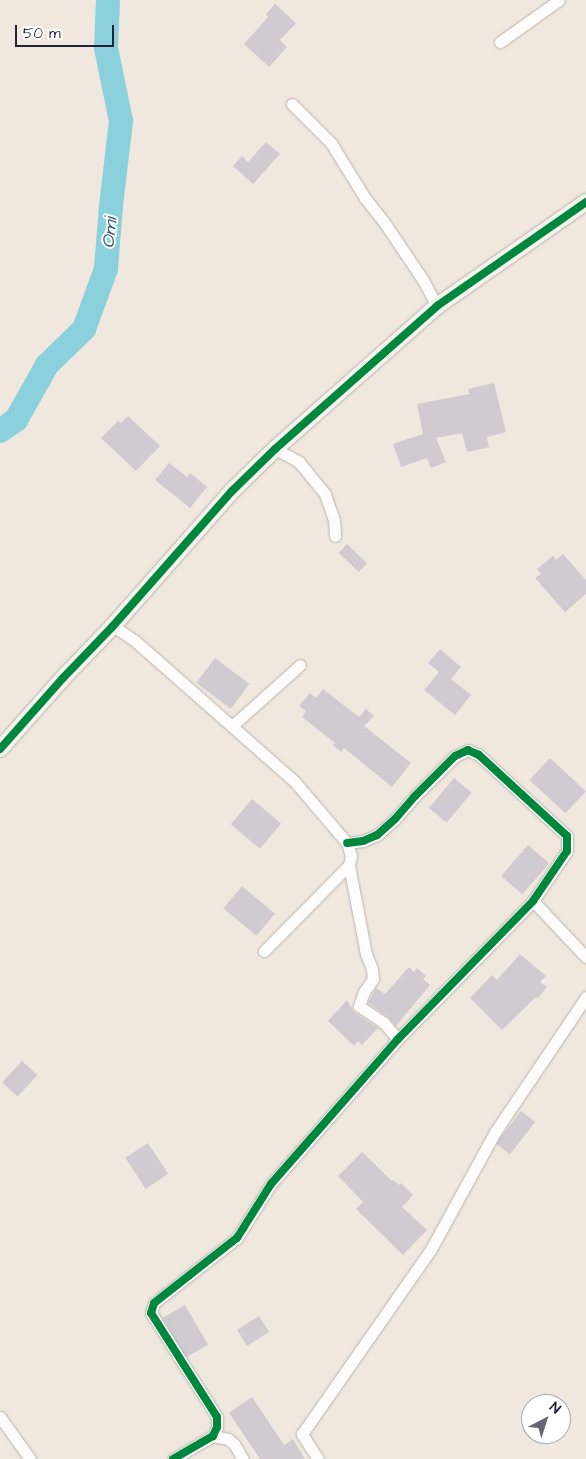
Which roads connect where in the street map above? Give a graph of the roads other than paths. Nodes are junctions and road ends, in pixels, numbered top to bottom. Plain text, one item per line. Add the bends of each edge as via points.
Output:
1 (559, 0) edge
2 (500, 42) dead end
3 (292, 104) dead end
4 (586, 202) edge
5 (437, 306) junction
6 (275, 450) junction
7 (335, 536) dead end
8 (113, 626) junction
9 (300, 665) dead end
10 (232, 726) junction
11 (0, 749) edge
12 (347, 843) junction
13 (349, 865) junction
14 (533, 901) junction
15 (264, 951) dead end
16 (586, 957) edge
17 (586, 997) edge
18 (398, 1039) junction
19 (0, 1417) edge
20 (213, 1436) junction
21 (30, 1459) edge
22 (173, 1459) edge
23 (242, 1459) edge
24 (318, 1459) edge

1 - 2 street
3 - 5 street via 331,143 365,198 424,280
4 - 5 street
5 - 6 street
6 - 7 street via 298,462 325,494 334,520
6 - 8 street via 232,491
8 - 10 street via 134,640
8 - 11 street
9 - 10 street
10 - 12 street via 295,782
12 - 13 street via 352,856
12 - 14 street via 377,835 455,756 468,750 479,755 567,836 567,851
13 - 15 street
13 - 18 street via 373,979 359,1006 384,1023
14 - 16 street
14 - 18 street
17 - 24 street via 495,1132 432,1249 302,1434
18 - 20 street via 271,1184 237,1238 154,1303 151,1313 217,1417
19 - 21 street
20 - 22 street
20 - 23 street via 228,1439

